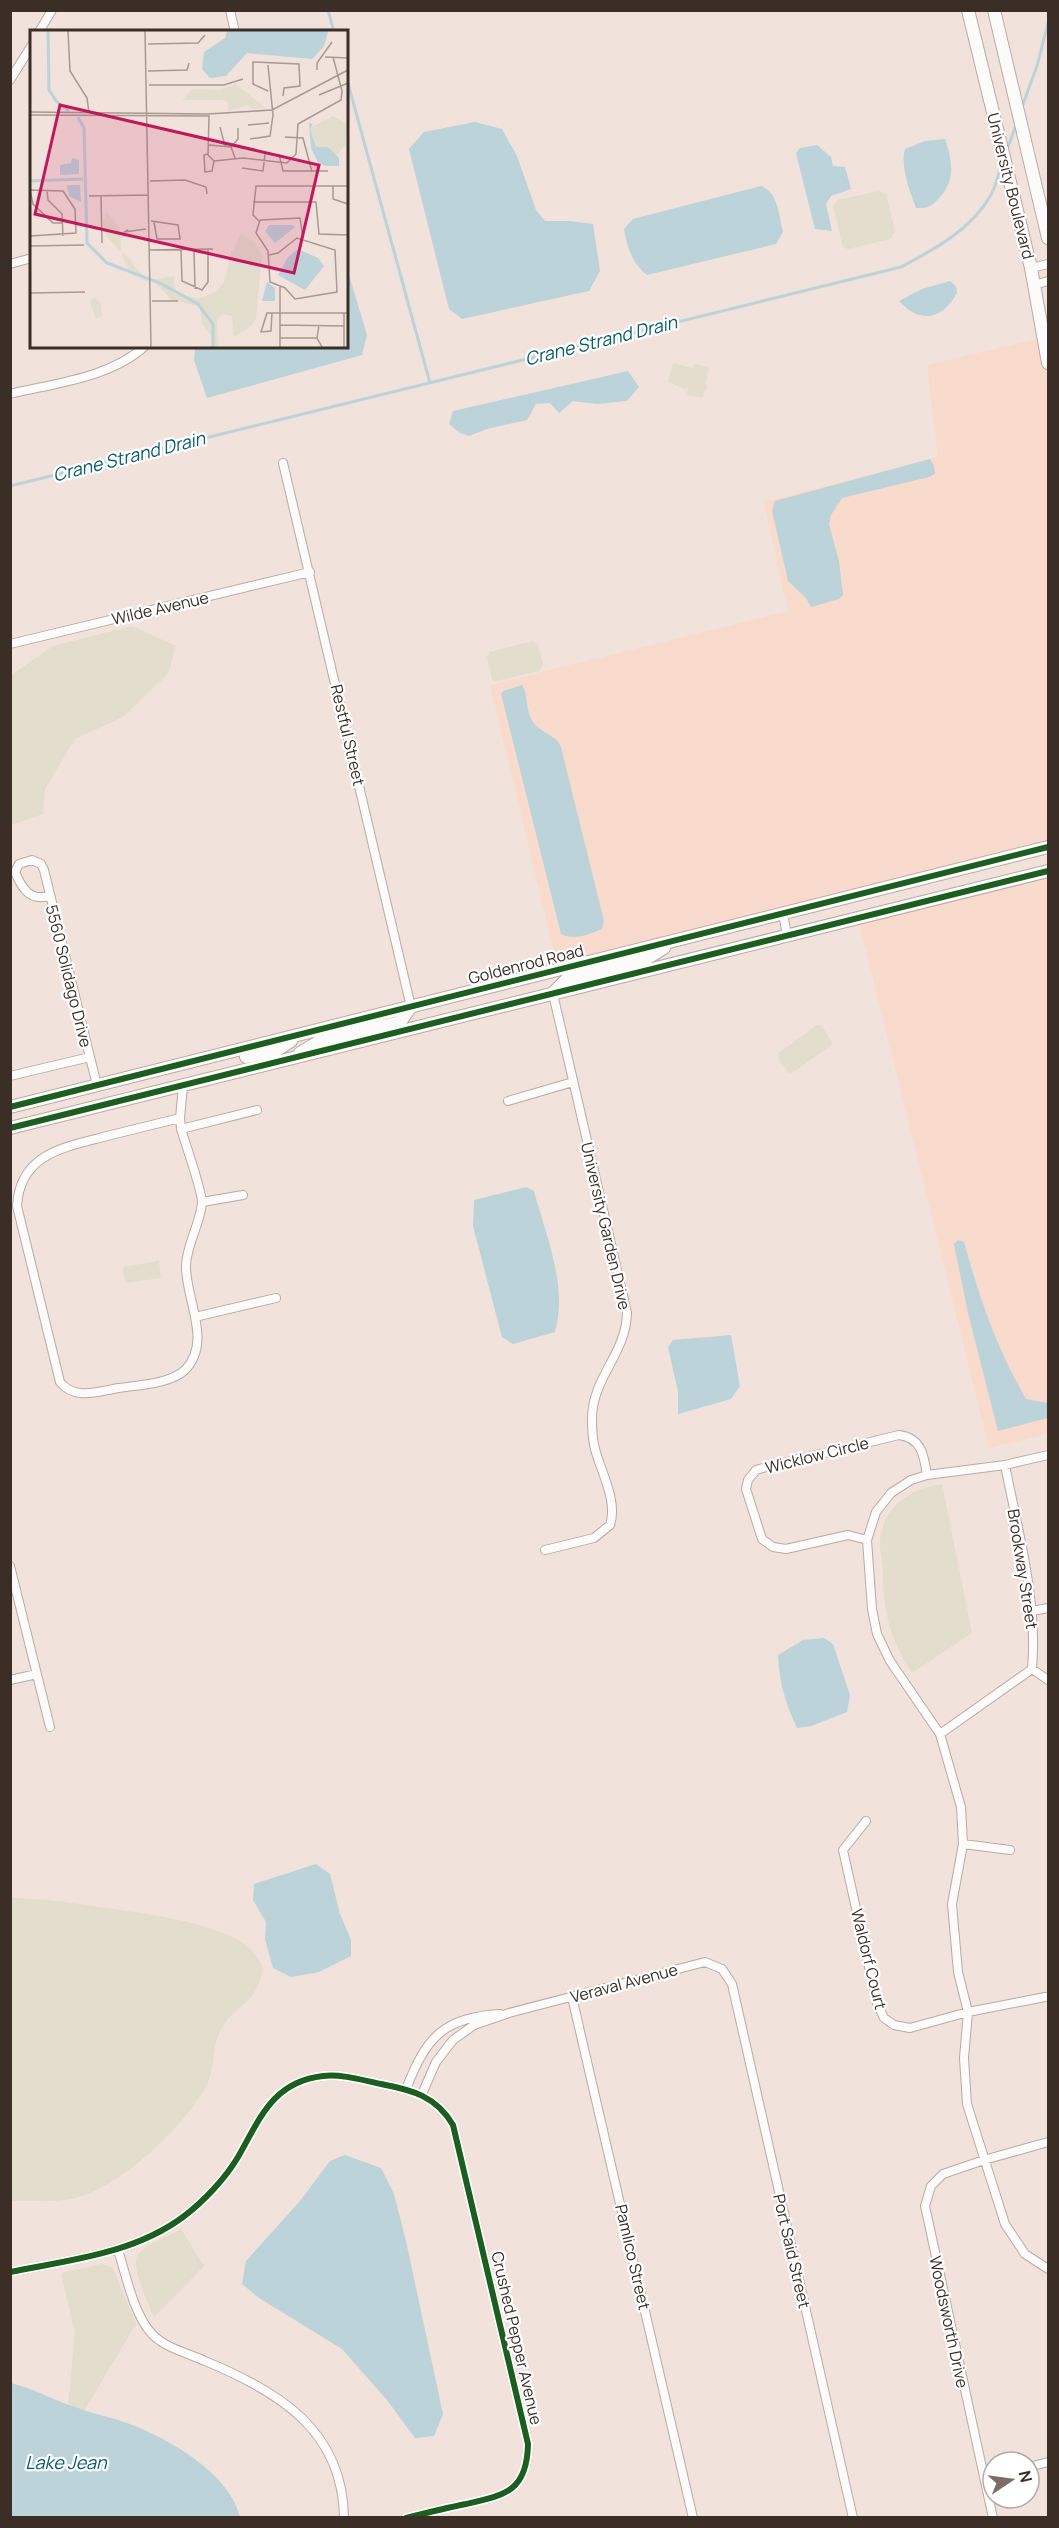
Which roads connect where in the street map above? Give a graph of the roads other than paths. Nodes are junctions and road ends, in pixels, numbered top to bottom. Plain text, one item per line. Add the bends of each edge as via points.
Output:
1 (52, 10) edge
2 (230, 10) edge
3 (968, 10) edge
4 (994, 10) edge
5 (40, 30) edge
6 (235, 30) edge
7 (30, 48) edge
8 (10, 80) edge
9 (1048, 238) edge
10 (30, 259) edge
11 (10, 264) edge
12 (1048, 264) edge
13 (1031, 268) junction
14 (1048, 281) edge
15 (1034, 285) junction
16 (143, 348) edge
17 (1048, 363) edge
18 (10, 394) edge
19 (283, 463) dead end
20 (310, 572) junction
21 (10, 644) edge
22 (1048, 847) edge
23 (1048, 871) edge
24 (1018, 879) junction
25 (1048, 879) edge
26 (49, 896) junction
27 (783, 914) junction
28 (787, 935) junction
29 (675, 941) junction
30 (553, 994) junction
31 (411, 1007) junction
32 (299, 1035) junction
33 (90, 1057) junction
34 (289, 1060) junction
35 (10, 1076) edge
36 (573, 1082) junction
37 (97, 1086) junction
38 (183, 1086) junction
39 (508, 1101) dead end
40 (10, 1107) edge
41 (257, 1110) dead end
42 (180, 1118) junction
43 (10, 1128) edge
44 (181, 1129) junction
45 (243, 1196) dead end
46 (202, 1202) junction
47 (276, 1298) dead end
48 (195, 1317) junction
49 (1048, 1455) edge
50 (1005, 1465) junction
51 (927, 1475) junction
52 (867, 1540) junction
53 (545, 1550) dead end
54 (10, 1566) edge
55 (1048, 1608) edge
56 (1032, 1611) junction
57 (1032, 1669) junction
58 (37, 1674) junction
59 (10, 1680) edge
60 (1048, 1680) edge
61 (50, 1726) dead end
62 (940, 1734) junction
63 (866, 1821) dead end
64 (963, 1844) junction
65 (1010, 1850) dead end
66 (732, 1983) joint
67 (572, 1997) junction
68 (1045, 1997) dead end
69 (968, 2012) junction
70 (509, 2013) junction
71 (406, 2089) junction
72 (422, 2094) junction
73 (1048, 2142) edge
74 (984, 2160) junction
75 (118, 2250) junction
76 (1048, 2269) edge
77 (10, 2272) edge
78 (981, 2469) edge
79 (344, 2517) edge
80 (406, 2517) edge
81 (693, 2517) edge
82 (853, 2517) edge

1 - 5 street
2 - 6 street
3 - 13 main road, University Boulevard
4 - 9 main road, University Boulevard
7 - 8 street
10 - 11 street
12 - 13 street
13 - 15 main road, University Boulevard
14 - 15 street
15 - 17 main road, University Boulevard
16 - 18 street via 130,360 102,372
19 - 20 street, Restful Street
20 - 21 street, Wilde Avenue
20 - 31 street, Restful Street
22 - 27 main road, Goldenrod Road
23 - 24 main road
24 - 25 main road
24 - 28 main road
26 - 26 street, 5560 Solidago Drive via 41,864 32,860 19,864 15,873 27,892 34,897
26 - 33 street, 5560 Solidago Drive
27 - 28 street
27 - 29 main road, Goldenrod Road
28 - 30 main road
29 - 30 main road via 646,958 566,980
29 - 31 main road, Goldenrod Road
30 - 34 main road
30 - 36 street, University Garden Drive
31 - 32 main road, Goldenrod Road
31 - 34 main road via 400,1022 320,1041
32 - 37 main road, Goldenrod Road
32 - 38 main road via 277,1050 194,1070
33 - 35 street, 5560 Solidago Drive
33 - 37 street, 5560 Solidago Drive
34 - 38 main road
36 - 39 street
36 - 53 street, University Garden Drive via 623,1290 627,1323 594,1396 594,1447 613,1509 610,1525 594,1538
37 - 40 main road, Goldenrod Road
38 - 42 street
38 - 43 main road
41 - 44 street
42 - 44 street
42 - 48 street via 51,1153 29,1172 17,1206 58,1375 70,1392 91,1392 179,1374 197,1349
44 - 46 street
45 - 46 street
46 - 48 street via 186,1264
47 - 48 street
49 - 50 street
50 - 51 street
50 - 56 street, Brookway Street
51 - 52 street via 891,1492 876,1512
51 - 52 street, Wicklow Circle via 923,1451 908,1436 899,1435 766,1467 756,1470 748,1480 746,1489 762,1539 773,1547 786,1549 848,1535
52 - 62 street via 877,1634 890,1661
54 - 58 street
55 - 56 street
56 - 57 street, Brookway Street
57 - 60 street
57 - 62 street
58 - 59 street
58 - 61 street
62 - 64 street via 961,1807
63 - 69 street, Waldorf Court via 843,1850 877,2003 885,2018 894,2025 910,2028
64 - 65 street
64 - 69 street via 952,1904 958,1972
66 - 67 street, Veraval Avenue via 722,1969 705,1962
66 - 82 street, Port Said Street
67 - 70 street, Veraval Avenue
67 - 81 street, Pamlico Street
68 - 69 street
69 - 74 street via 964,2058 967,2104
70 - 71 street, Veraval Avenue via 453,2022 431,2040 416,2062
70 - 72 street, Veraval Avenue via 474,2025 453,2040 436,2062
71 - 72 street
71 - 75 street via 343,2076 322,2076 296,2083 260,2115 237,2158 183,2217
72 - 80 street, Crushed Pepper Avenue via 445,2112 453,2125 528,2445 528,2465 511,2489 496,2497
73 - 74 street, Woodsworth Drive
74 - 76 street via 1005,2224 1025,2254
74 - 78 street, Woodsworth Drive via 943,2174 931,2186 925,2206
75 - 77 street
75 - 79 street via 141,2320 153,2336 244,2378 308,2422 327,2448 338,2474

